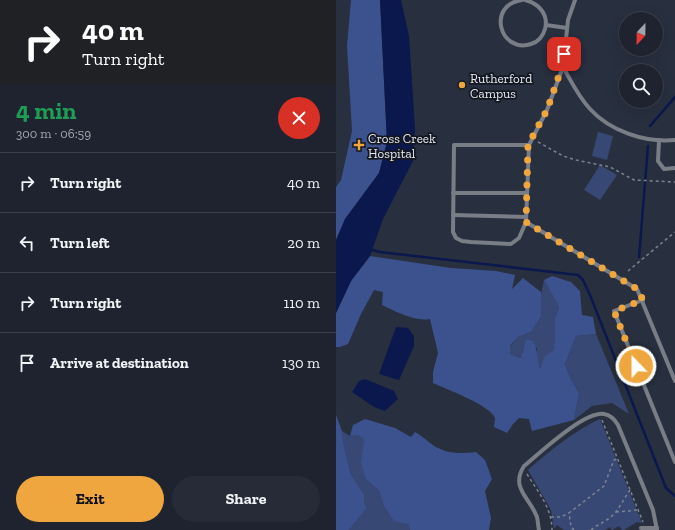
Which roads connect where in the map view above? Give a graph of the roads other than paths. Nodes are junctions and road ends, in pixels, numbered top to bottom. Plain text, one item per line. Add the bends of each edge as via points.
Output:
1 (523, 0) edge
2 (575, 0) edge
3 (546, 25) junction
4 (567, 28) junction
5 (562, 67) junction
6 (659, 140) junction
7 (675, 140) edge
8 (528, 145) junction
9 (675, 168) edge
10 (453, 193) junction
11 (527, 193) junction
12 (453, 215) junction
13 (526, 217) junction
14 (526, 222) junction
15 (643, 300) junction
16 (675, 381) edge
17 (675, 462) edge
18 (642, 528) road end
19 (657, 529) edge
20 (539, 530) edge

1 - 3 lane via 538,5 543,11
1 - 3 lane via 509,4 504,10 500,24 506,38 519,45 534,43 540,38
2 - 4 lane
3 - 4 lane
4 - 5 lane
5 - 6 lane via 577,93 590,109 608,124 626,132
5 - 8 lane via 547,110
6 - 7 lane
6 - 9 lane via 658,161 664,169
8 - 10 lane via 454,145
8 - 11 lane
10 - 11 lane
10 - 12 lane
11 - 13 lane
12 - 13 lane
12 - 14 lane via 452,232 456,238 471,242 511,244 519,238
13 - 14 lane
14 - 15 lane via 637,289
15 - 16 lane
15 - 17 lane via 614,311
18 - 19 lane
19 - 20 lane via 653,510 616,421 608,415 600,414 574,425 523,467 519,476 519,486 537,518

